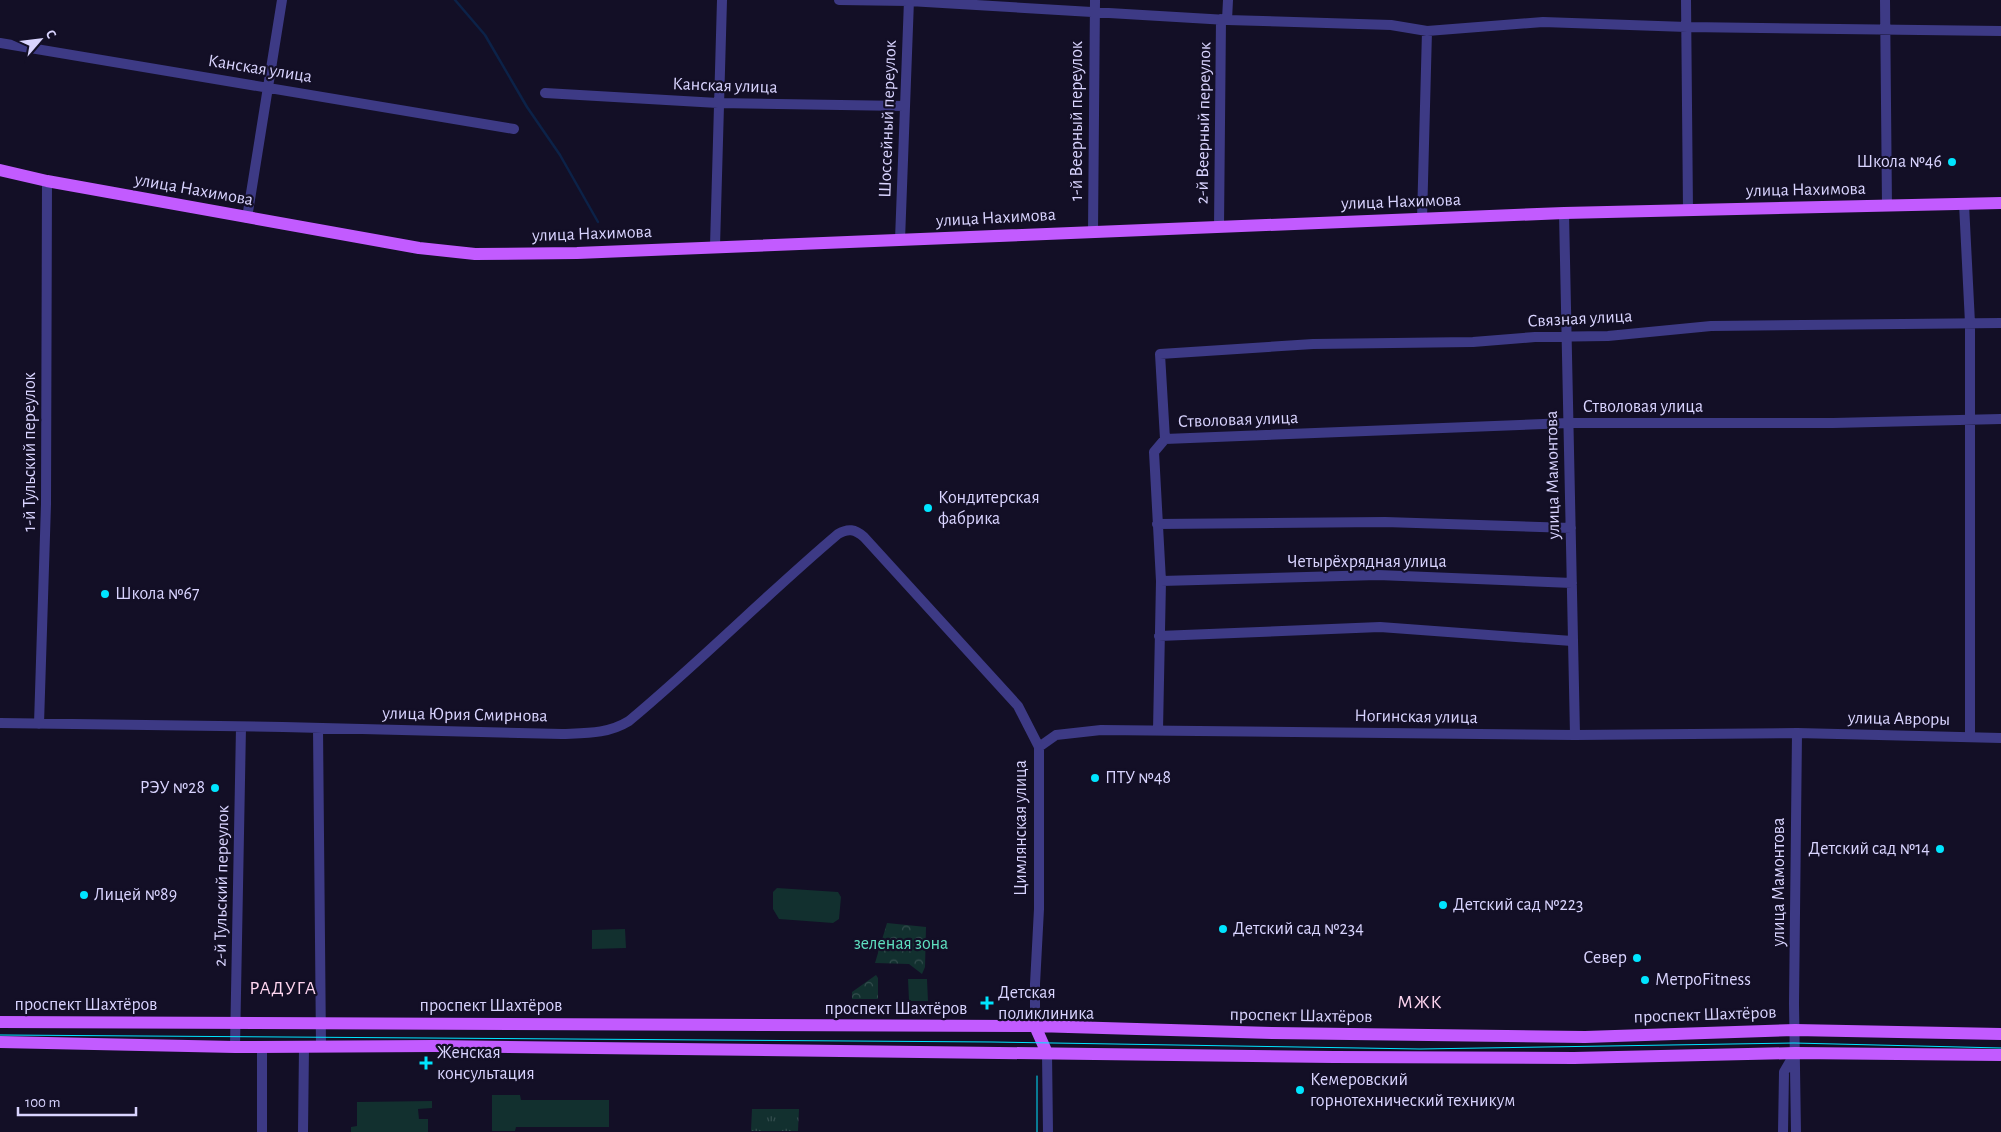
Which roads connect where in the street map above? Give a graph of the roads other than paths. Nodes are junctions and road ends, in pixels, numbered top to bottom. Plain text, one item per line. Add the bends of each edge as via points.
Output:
1 (282, 0) edge
2 (722, 0) edge
3 (839, 0) edge
4 (909, 0) edge
5 (1095, 0) edge
6 (1228, 0) edge
7 (1686, 0) edge
8 (1885, 0) edge
9 (1094, 11) junction
10 (1224, 19) junction
11 (1687, 27) junction
12 (1884, 28) junction
13 (1427, 31) junction
14 (2001, 31) edge
15 (0, 43) edge
16 (267, 86) junction
17 (545, 93) dead end
18 (718, 103) junction
19 (904, 106) junction
20 (514, 129) dead end
21 (0, 170) edge
22 (47, 181) junction
23 (2001, 203) edge
24 (1964, 204) junction
25 (1887, 206) junction
26 (1688, 210) junction
27 (1564, 214) junction
28 (247, 218) junction
29 (1422, 219) junction
30 (1219, 227) junction
31 (1093, 231) junction
32 (900, 240) junction
33 (715, 246) junction
34 (1970, 323) junction
35 (2001, 323) edge
36 (1566, 336) junction
37 (2001, 419) edge
38 (1971, 420) junction
39 (1569, 423) junction
40 (1165, 438) junction
41 (1157, 524) junction
42 (1571, 528) junction
43 (854, 530) joint
44 (1161, 581) junction
45 (1572, 583) junction
46 (1159, 636) junction
47 (1572, 641) junction
48 (0, 723) edge
49 (39, 724) junction
50 (242, 726) junction
51 (318, 728) junction
52 (1158, 730) junction
53 (1797, 733) junction
54 (1575, 735) junction
55 (1970, 737) junction
56 (2001, 738) edge
57 (1039, 747) junction
58 (0, 1022) edge
59 (321, 1023) junction
60 (236, 1024) junction
61 (1035, 1026) junction
62 (1795, 1030) junction
63 (2001, 1034) edge
64 (0, 1042) edge
65 (236, 1047) junction
66 (262, 1047) junction
67 (304, 1047) junction
68 (321, 1047) junction
69 (1047, 1053) junction
70 (1794, 1053) junction
71 (2001, 1055) edge
72 (262, 1132) edge
73 (303, 1132) edge
74 (1048, 1132) edge
75 (1783, 1132) edge
76 (1796, 1132) edge

1 - 16 street
2 - 18 street
3 - 4 street
4 - 9 street
4 - 19 street, Шоссейный переулок
5 - 9 street, 1-й Веерный переулок
6 - 10 street, 2-й Веерный переулок
7 - 11 street
8 - 12 street
9 - 10 street
9 - 31 street, 1-й Веерный переулок
10 - 13 street via 1391,25
10 - 30 street, 2-й Веерный переулок
11 - 12 street
11 - 13 street via 1543,22
11 - 26 street
12 - 14 street
12 - 25 street
13 - 29 street
15 - 16 street, Канская улица
16 - 20 street, Канская улица
16 - 28 street
17 - 18 street, Канская улица
18 - 19 street, Канская улица
18 - 33 street
19 - 32 street, Шоссейный переулок
21 - 22 main road, улица Нахимова
22 - 28 main road, улица Нахимова
22 - 49 street, 1-й Тульский переулок via 46,513
23 - 24 main road, улица Нахимова
24 - 25 main road, улица Нахимова
24 - 34 street
25 - 26 main road, улица Нахимова
26 - 27 main road, улица Нахимова
27 - 29 main road, улица Нахимова
27 - 36 street, улица Мамонтова
28 - 33 main road, улица Нахимова via 419,248 474,254
29 - 30 main road, улица Нахимова
30 - 31 main road, улица Нахимова
31 - 32 main road, улица Нахимова
32 - 33 main road, улица Нахимова
34 - 35 street, Связная улица
34 - 36 street, Связная улица via 1711,326 1608,336
34 - 38 street
36 - 39 street, улица Мамонтова
36 - 40 street, Связная улица via 1473,342 1313,344 1160,354
37 - 38 street, Стволовая улица
38 - 39 street, Стволовая улица
38 - 55 street
39 - 40 street, Стволовая улица
39 - 42 street, улица Мамонтова
40 - 41 street via 1154,452
41 - 42 street via 1384,522
41 - 44 street
42 - 45 street, улица Мамонтова
43 - 51 street, улица Юрия Смирнова via 838,534 644,708 617,728 562,734
43 - 57 street, Цимлянская улица via 864,537 1005,691 1026,720
44 - 45 street, Четырёхрядная улица via 1378,575
44 - 46 street
45 - 47 street, улица Мамонтова
46 - 47 street via 1380,627
46 - 52 street
47 - 54 street, улица Мамонтова
48 - 49 street, улица Юрия Смирнова
49 - 50 street, улица Юрия Смирнова
50 - 51 street, улица Юрия Смирнова
50 - 60 street, 2-й Тульский переулок
51 - 59 street
52 - 54 street, Ногинская улица
52 - 57 street, Ногинская улица via 1067,732 1056,735
53 - 54 street, Ногинская улица
53 - 55 street, улица Авроры
53 - 62 street, улица Мамонтова
55 - 56 street, улица Авроры
57 - 61 street, Цимлянская улица
58 - 60 main road, проспект Шахтёров
59 - 60 main road, проспект Шахтёров
59 - 61 main road, проспект Шахтёров
59 - 68 street
60 - 65 street, 2-й Тульский переулок
61 - 62 main road, проспект Шахтёров via 1585,1037
61 - 69 main road, Цимлянская улица
62 - 63 main road, проспект Шахтёров
62 - 70 street, улица Мамонтова
64 - 65 main road
65 - 66 main road
66 - 67 main road
66 - 72 street
67 - 68 main road
67 - 73 street
68 - 69 main road
69 - 70 main road via 1574,1058
69 - 74 street, Цимлянская улица
70 - 71 main road
70 - 75 street via 1784,1072
70 - 76 street via 1797,1072

